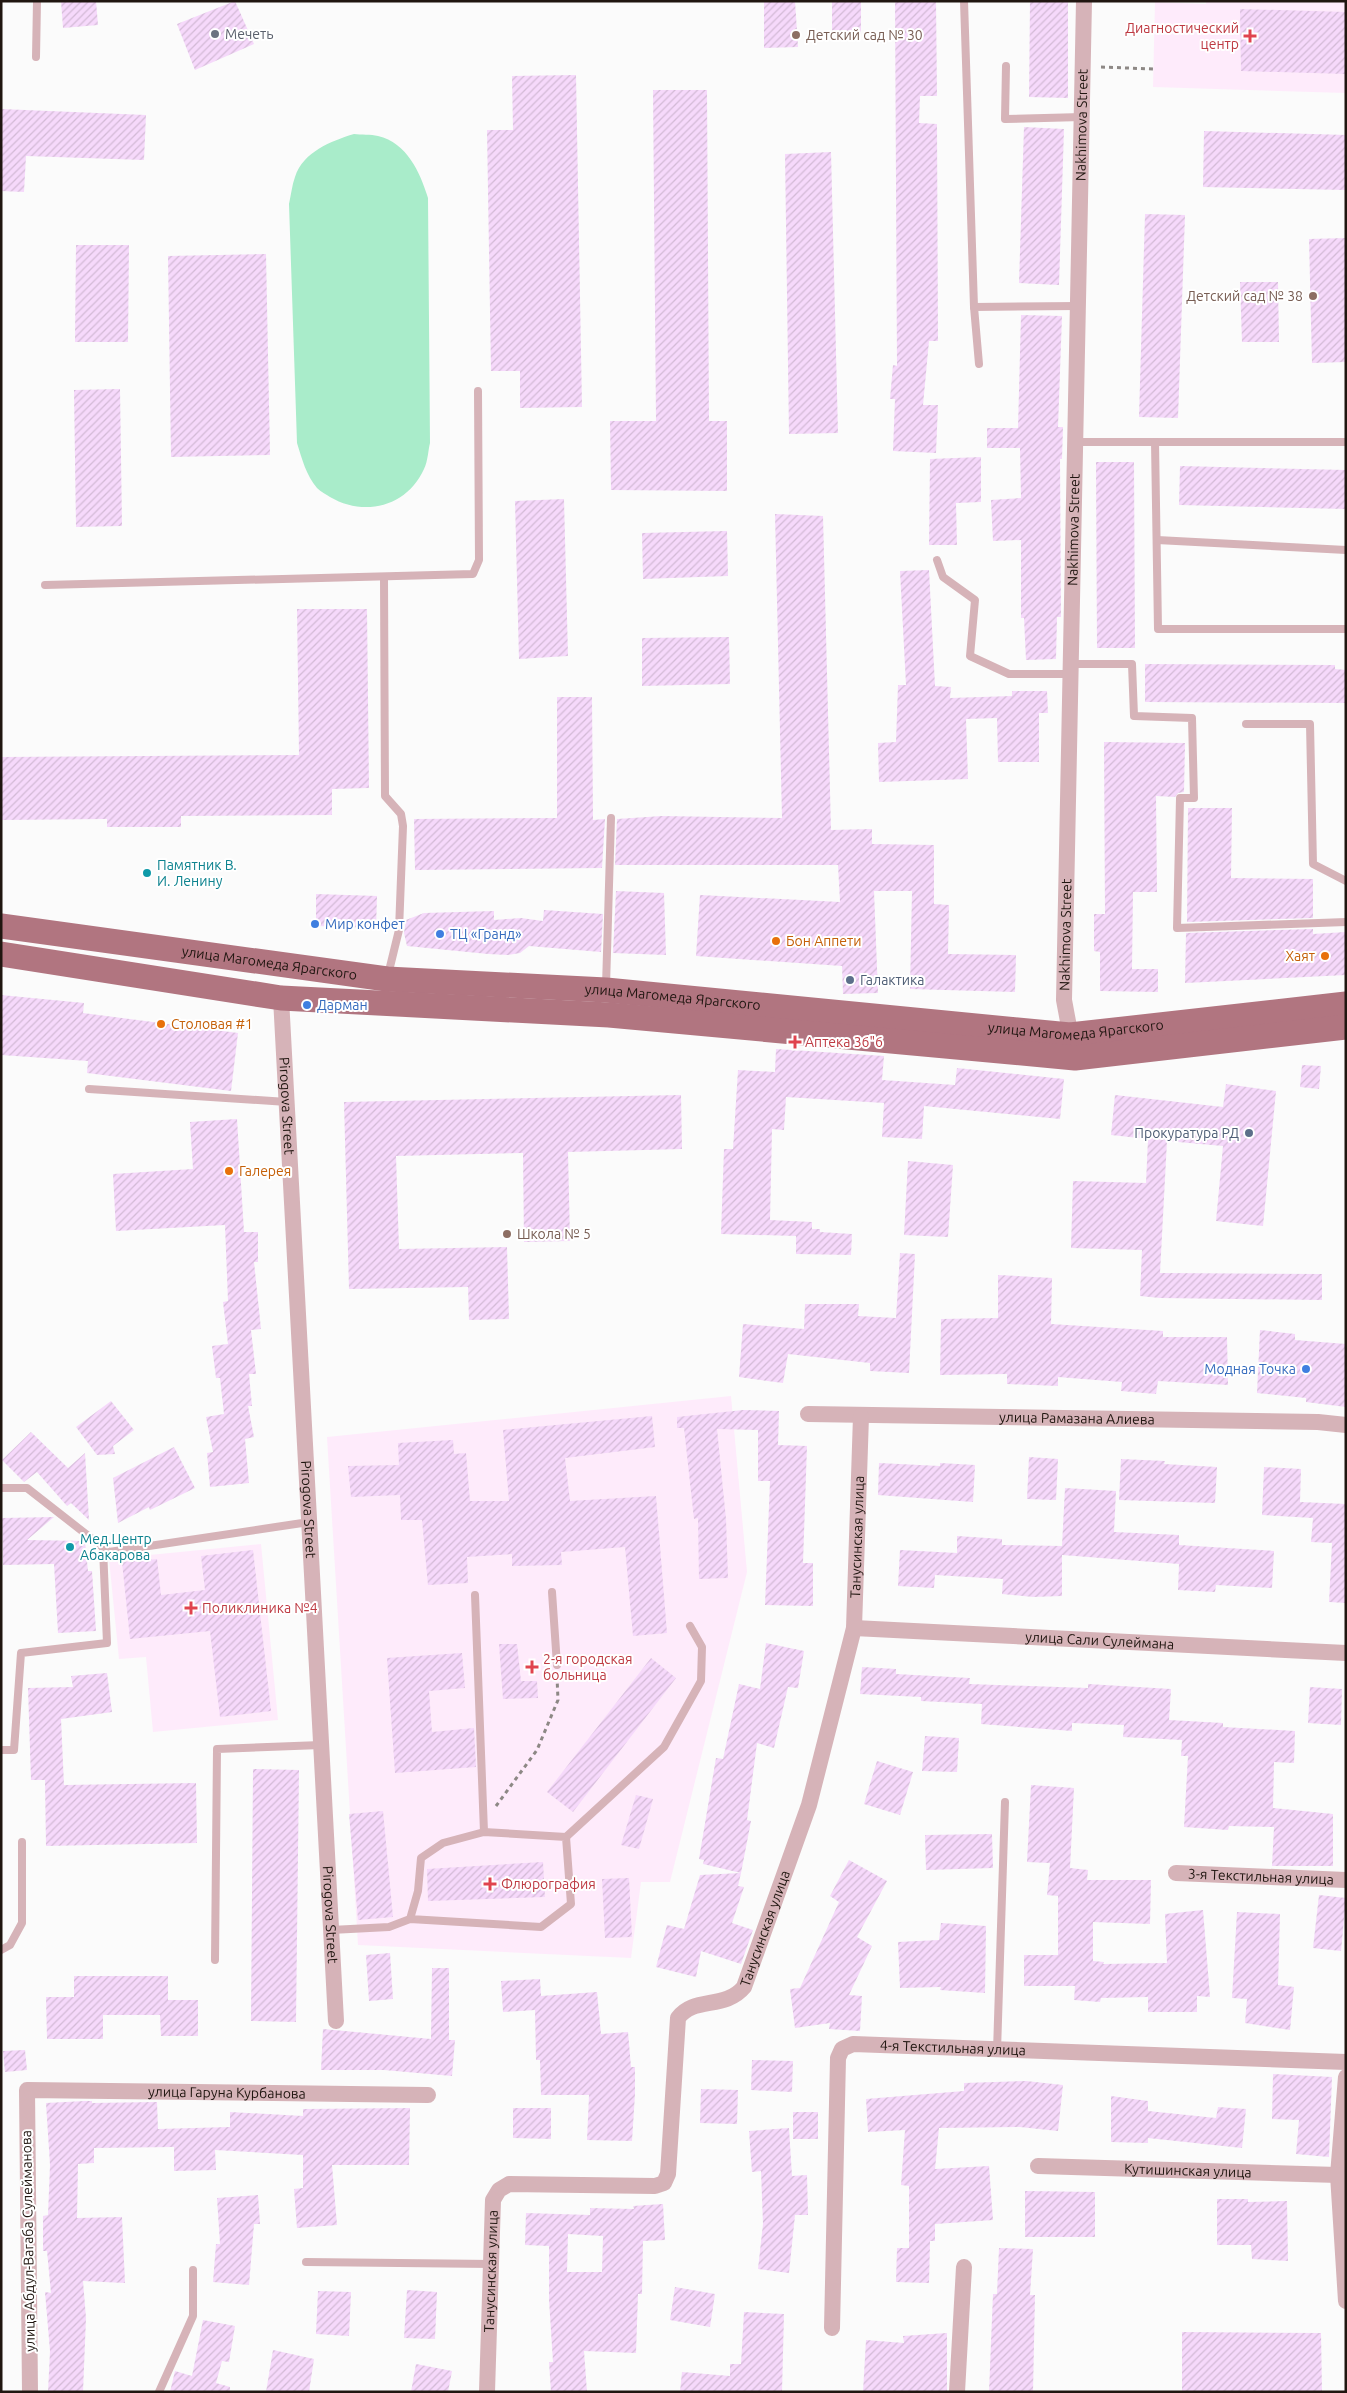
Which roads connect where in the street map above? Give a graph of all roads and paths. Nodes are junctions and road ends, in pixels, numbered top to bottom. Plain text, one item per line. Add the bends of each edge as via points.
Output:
1 (37, 1) edge
2 (964, 1) edge
3 (1084, 1) edge
4 (36, 57) dead end
5 (1006, 66) dead end
6 (1083, 66) junction
7 (1154, 69) dead end
8 (1082, 117) junction
9 (1078, 306) junction
10 (974, 307) junction
11 (979, 364) dead end
12 (478, 391) dead end
13 (1075, 442) junction
14 (1156, 442) junction
15 (1346, 442) edge
16 (1157, 540) junction
17 (1346, 550) edge
18 (937, 560) dead end
19 (384, 578) junction
20 (45, 586) dead end
21 (1346, 629) edge
22 (1070, 669) junction
23 (1246, 724) dead end
24 (611, 818) dead end
25 (1346, 881) edge
26 (1346, 922) edge
27 (1, 926) edge
28 (1, 954) edge
29 (388, 991) junction
30 (281, 998) junction
31 (608, 1003) junction
32 (1346, 1004) edge
33 (1346, 1027) edge
34 (1073, 1046) junction
35 (89, 1089) dead end
36 (287, 1102) junction
37 (808, 1414) dead end
38 (861, 1416) junction
39 (1346, 1425) edge
40 (1, 1488) edge
41 (309, 1522) junction
42 (103, 1548) junction
43 (552, 1592) dead end
44 (475, 1595) dead end
45 (690, 1626) dead end
46 (854, 1628) junction
47 (1346, 1653) edge
48 (557, 1665) joint
49 (321, 1745) junction
50 (1, 1750) edge
51 (1005, 1802) dead end
52 (484, 1822) junction
53 (484, 1832) junction
54 (566, 1837) junction
55 (22, 1842) dead end
56 (1176, 1873) dead end
57 (1346, 1880) edge
58 (410, 1919) junction
59 (331, 1930) junction
60 (1, 1950) edge
61 (214, 1960) dead end
62 (336, 2021) dead end
63 (997, 2050) junction
64 (1346, 2062) edge
65 (1346, 2078) edge
66 (27, 2090) joint
67 (428, 2095) dead end
68 (1038, 2166) dead end
69 (1338, 2175) junction
70 (306, 2262) dead end
71 (492, 2264) junction
72 (964, 2266) dead end
73 (194, 2270) dead end
74 (1346, 2302) edge
75 (832, 2328) dead end
76 (30, 2392) edge
77 (159, 2392) edge
78 (487, 2392) edge
79 (957, 2392) edge

1 - 4 lane
2 - 10 lane
3 - 6 street, Nakhimova Street
5 - 8 lane via 1005,119
6 - 7 path
6 - 8 street, Nakhimova Street
8 - 9 street, Nakhimova Street
9 - 10 lane
9 - 13 street, Nakhimova Street
10 - 11 lane
12 - 19 lane via 479,560 475,572 470,575
13 - 14 lane
13 - 22 street, Nakhimova Street
14 - 15 lane
14 - 16 lane
16 - 17 lane
16 - 21 lane via 1158,629
18 - 22 lane via 943,577 975,600 970,656 1010,674
19 - 20 lane
19 - 29 lane via 385,796 401,814 403,826 400,930
22 - 26 lane via 1132,664 1134,716 1192,718 1194,798 1180,798 1177,928
22 - 34 street, Nakhimova Street via 1064,1000
23 - 25 lane via 1310,724 1313,864
24 - 31 lane
27 - 29 main road, улица Магомеда Ярагского
28 - 30 main road, улица Магомеда Ярагского
29 - 30 main road, улица Магомеда Ярагского
29 - 31 main road, улица Магомеда Ярагского
30 - 36 street, Pirogova Street
31 - 34 main road, улица Магомеда Ярагского
32 - 34 main road, улица Магомеда Ярагского
33 - 34 main road, улица Магомеда Ярагского
35 - 36 lane
36 - 41 street, Pirogova Street
37 - 38 street, улица Рамазана Алиева
38 - 39 street, улица Рамазана Алиева
38 - 46 street, Танусинская улица
40 - 42 lane via 27,1488
41 - 42 lane via 109,1552
41 - 49 street, Pirogova Street
42 - 50 lane via 106,1643 21,1653 14,1750
43 - 48 lane
44 - 52 lane
45 - 54 lane via 702,1647 701,1681 664,1747
46 - 47 street, улица Сали Сулеймана
46 - 71 street, Танусинская улица via 809,1805 744,1987 737,1996 692,2007 678,2018 668,2174 664,2183 655,2186 509,2184 499,2190 493,2200
48 - 52 path via 558,1700 537,1750
49 - 59 street, Pirogova Street
49 - 61 lane via 217,1749
51 - 63 lane
52 - 53 lane
53 - 54 lane
53 - 58 lane via 443,1843 421,1858 418,1891
54 - 58 lane via 571,1904 542,1927
55 - 60 lane via 22,1923 10,1945
56 - 57 street, 3-я Текстильная улица
58 - 59 lane via 389,1927
59 - 62 street, Pirogova Street
63 - 64 street, 4-я Текстильная улица
63 - 75 street, 4-я Текстильная улица via 853,2044 842,2049 838,2058
65 - 69 street
66 - 67 street, улица Гаруна Курбанова
66 - 76 street, улица Абдул-Вагаба Сулейманова
68 - 69 street, Кутишинская улица
69 - 74 street
70 - 71 lane
71 - 78 street, Танусинская улица
72 - 79 street
73 - 77 lane via 193,2316

